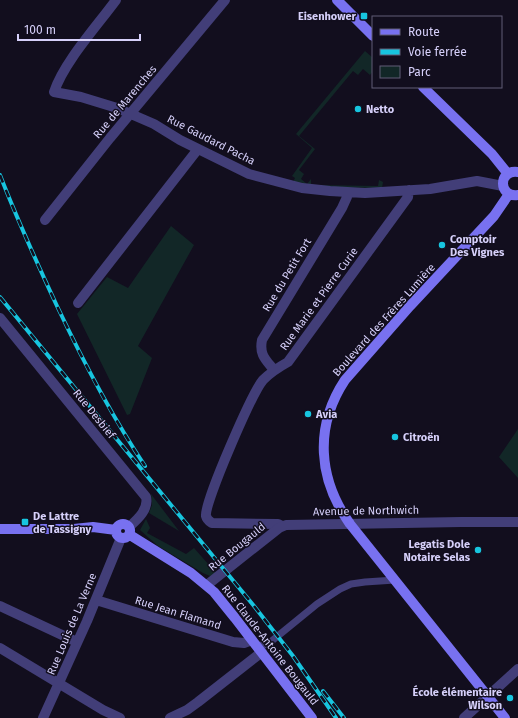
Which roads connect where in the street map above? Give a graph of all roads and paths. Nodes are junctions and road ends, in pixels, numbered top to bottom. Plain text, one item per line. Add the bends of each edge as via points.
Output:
1 (116, 0) edge
2 (225, 0) edge
3 (337, 0) edge
4 (372, 35) edge
5 (425, 88) edge
6 (131, 114) junction
7 (198, 149) junction
8 (513, 173) edge
9 (409, 190) junction
10 (347, 192) junction
11 (510, 192) edge
12 (45, 220) dead end
13 (78, 304) dead end
14 (0, 318) edge
15 (274, 370) junction
16 (518, 522) edge
17 (215, 524) joint
18 (350, 524) junction
19 (282, 526) junction
20 (0, 529) edge
21 (124, 532) junction
22 (394, 580) junction
23 (207, 585) junction
24 (96, 600) junction
25 (0, 606) edge
26 (77, 642) junction
27 (257, 646) junction
28 (0, 648) edge
29 (518, 669) edge
30 (59, 684) junction
31 (487, 696) junction
32 (43, 718) edge
33 (120, 718) edge
34 (170, 718) edge
35 (312, 718) edge
36 (464, 718) edge
37 (505, 718) edge

1 - 6 street, Rue Gaudard Pacha via 57,81 54,92 107,104
2 - 6 street, Rue de Marenches
3 - 4 main road
5 - 8 main road
6 - 7 street, Rue Gaudard Pacha
6 - 12 street, Rue de Marenches
7 - 10 street, Rue Gaudard Pacha via 249,174 302,188
7 - 13 street
8 - 11 main road, Boulevard des Frères Lumière via 504,179
9 - 10 street, Rue Gaudard Pacha
9 - 11 street, Rue Gaudard Pacha via 477,181
9 - 15 street, Rue Marie et Pierre Curie via 408,197 306,339 288,362
10 - 15 street, Rue du Petit Fort via 342,208 262,340 261,352
11 - 18 main road, Boulevard des Frères Lumière via 494,216 351,372 337,393 325,433 325,464 337,504
14 - 21 street, Rue Desbief via 143,492 146,505 142,514
15 - 17 street, Rue Marie et Pierre Curie via 264,380 248,407 210,497 206,516
16 - 18 street, Avenue de Northwich
17 - 19 street, Avenue de Northwich
18 - 19 street, Avenue de Northwich
18 - 22 main road, Boulevard des Frères Lumière
19 - 23 street, Rue Bougauld
20 - 21 main road via 93,527
21 - 23 main road, Rue Claude-Antoine Bougauld
21 - 24 street, Rue Louis de La Verne
22 - 27 street via 352,584 340,589 317,604 268,644
22 - 31 main road, Boulevard des Frères Lumière
23 - 27 main road, Rue Claude-Antoine Bougauld
24 - 26 street, Rue Louis de La Verne
24 - 27 street, Rue Jean Flamand via 233,642
25 - 26 street
26 - 30 street, Rue Louis de La Verne
27 - 34 street via 198,702
27 - 35 main road, Rue Claude-Antoine Bougauld
28 - 30 street
29 - 31 street
30 - 32 street, Rue Louis de La Verne
30 - 33 street
31 - 36 street
31 - 37 main road, Boulevard des Frères Lumière

